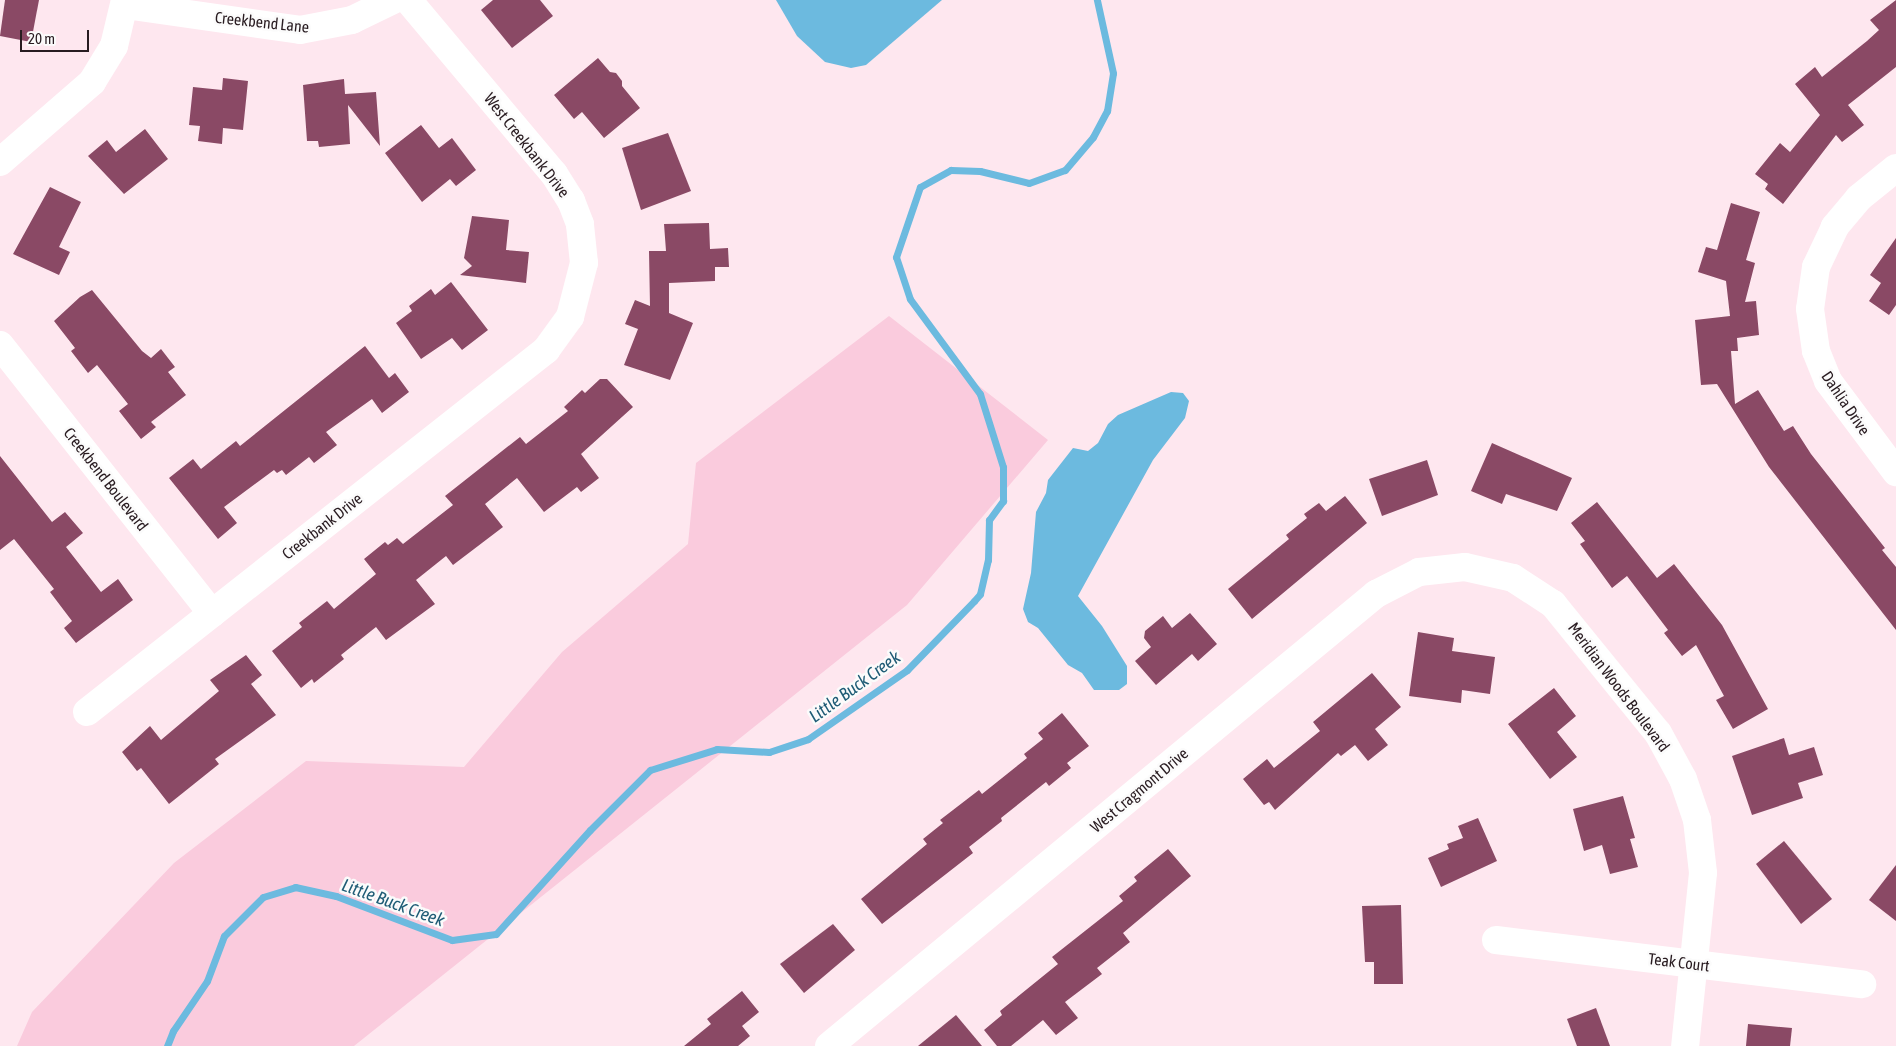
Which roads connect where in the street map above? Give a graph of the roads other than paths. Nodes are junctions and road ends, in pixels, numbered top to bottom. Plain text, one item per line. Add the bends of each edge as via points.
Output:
1 (393, 0) edge
2 (408, 0) edge
3 (125, 2) edge
4 (0, 162) edge
5 (1896, 168) edge
6 (556, 338) joint
7 (0, 345) edge
8 (1896, 472) edge
9 (1465, 567) joint
10 (212, 613) junction
11 (87, 712) dead end
12 (1496, 940) dead end
13 (1694, 964) junction
14 (1862, 984) dead end
15 (829, 1046) edge
16 (1685, 1046) edge

1 - 3 street, Creekbend Lane via 352,20 300,30
2 - 6 street, West Creekbank Drive via 554,174 571,201 580,224 584,263 570,317
3 - 4 street via 114,46 92,82
5 - 8 street, Dahlia Drive via 1850,207 1816,267 1810,298 1816,351 1833,390
6 - 10 street, Creekbank Drive via 546,350
7 - 10 street, Creekbend Boulevard
9 - 13 street, Meridian Woods Boulevard via 1513,578 1553,604 1658,733 1674,760 1693,806 1702,852 1702,895
9 - 15 street, West Cragmont Drive via 1418,572 1376,594
10 - 11 street, Creekbank Drive
12 - 13 street, Teak Court
13 - 14 street, Teak Court
13 - 16 street, Meridian Woods Boulevard

